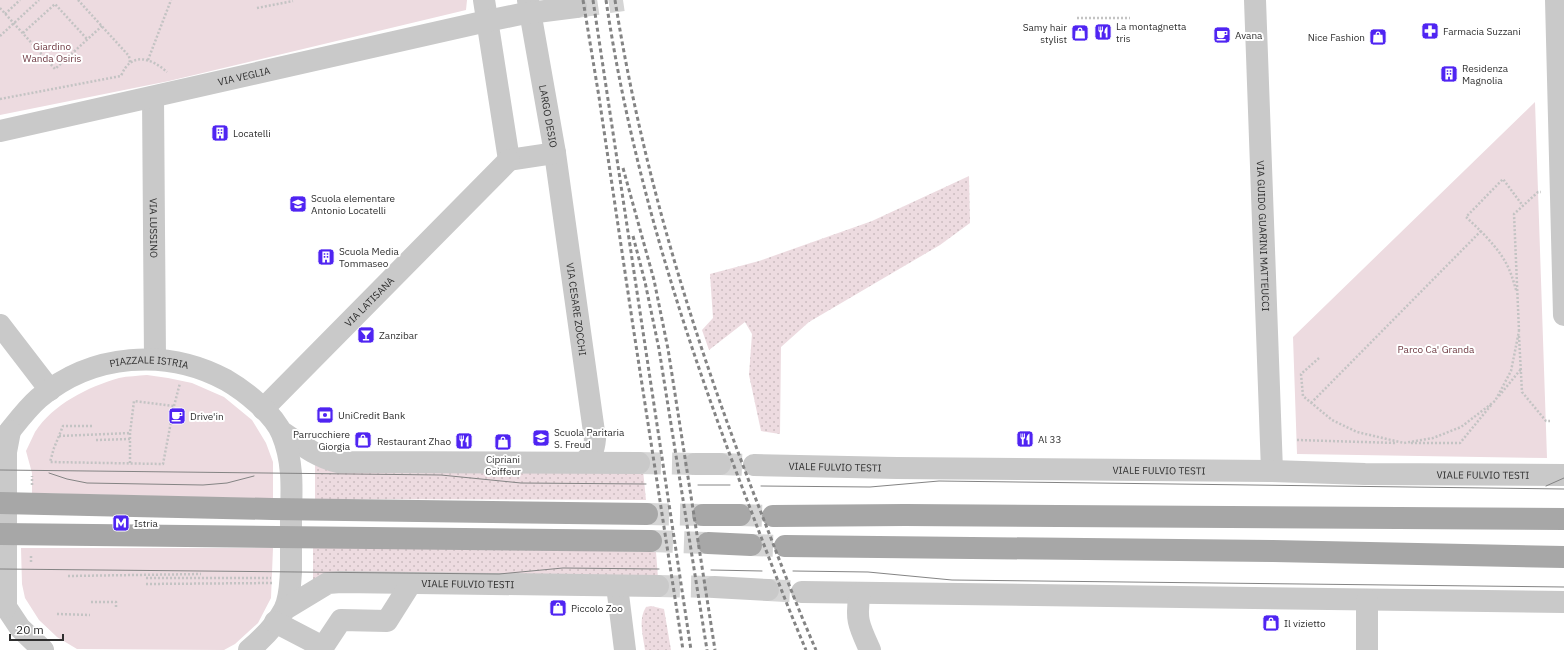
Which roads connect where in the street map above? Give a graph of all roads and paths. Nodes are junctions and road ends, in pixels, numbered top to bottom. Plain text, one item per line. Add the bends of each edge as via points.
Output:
1 (20, 0) edge
2 (39, 0) edge
3 (56, 0) edge
4 (78, 0) edge
5 (171, 0) edge
6 (294, 0) edge
7 (1255, 0) edge
8 (1556, 0) edge
9 (55, 4) junction
10 (529, 7) edge
11 (576, 7) tunnel mouth
12 (0, 8) edge
13 (257, 8) dead end
14 (486, 10) edge
15 (5, 14) junction
16 (1077, 18) dead end
17 (1130, 18) dead end
18 (14, 23) junction
19 (102, 26) junction
20 (23, 34) junction
21 (0, 36) edge
22 (87, 40) junction
23 (148, 60) junction
24 (130, 63) junction
25 (167, 72) dead end
26 (153, 97) junction
27 (0, 99) edge
28 (0, 131) edge
29 (555, 153) junction
30 (509, 160) junction
31 (1541, 192) dead end
32 (1523, 206) junction
33 (1481, 231) junction
34 (1517, 294) junction
35 (1564, 315) edge
36 (0, 325) edge
37 (1519, 331) junction
38 (1319, 358) dead end
39 (154, 359) junction
40 (1521, 369) junction
41 (181, 380) dead end
42 (50, 390) junction
43 (1495, 401) junction
44 (1311, 403) junction
45 (174, 406) junction
46 (263, 409) junction
47 (1550, 421) dead end
48 (92, 426) dead end
49 (282, 432) junction
50 (130, 433) junction
51 (59, 436) junction
52 (5, 437) edge
53 (130, 439) junction
54 (96, 440) dead end
55 (1297, 440) dead end
56 (1404, 443) junction
57 (584, 462) junction
58 (130, 463) junction
59 (639, 463) tunnel mouth
60 (695, 464) tunnel mouth
61 (720, 464) tunnel mouth
62 (754, 465) tunnel mouth
63 (1272, 471) junction
64 (1559, 472) edge
65 (3, 503) edge
66 (291, 509) junction
67 (647, 514) tunnel mouth
68 (703, 515) tunnel mouth
69 (740, 515) tunnel mouth
70 (773, 516) tunnel mouth
71 (1564, 519) edge
72 (3, 535) edge
73 (291, 537) junction
74 (651, 541) tunnel mouth
75 (708, 543) tunnel mouth
76 (751, 545) tunnel mouth
77 (785, 546) tunnel mouth
78 (1564, 557) edge
79 (201, 574) dead end
80 (68, 576) dead end
81 (146, 578) dead end
82 (273, 578) dead end
83 (273, 583) dead end
84 (411, 583) junction
85 (146, 584) dead end
86 (617, 586) junction
87 (658, 586) tunnel mouth
88 (714, 587) tunnel mouth
89 (768, 590) tunnel mouth
90 (802, 592) tunnel mouth
91 (860, 593) junction
92 (1367, 600) junction
93 (3, 602) edge
94 (91, 602) dead end
95 (1564, 602) edge
96 (116, 608) dead end
97 (57, 614) dead end
98 (90, 615) dead end
99 (280, 616) junction
100 (33, 647) edge
101 (249, 650) edge
102 (625, 650) edge
103 (870, 650) edge
104 (1367, 650) edge

1 - 15 path
2 - 18 path
3 - 9 path
4 - 19 path
5 - 23 path
6 - 13 path
7 - 63 street, VIA GUIDO GUARINI MATTEUCCI
8 - 35 street
9 - 20 path
9 - 22 path
10 - 11 street
10 - 14 street
10 - 29 street, LARGO DESIO
12 - 15 path
14 - 26 street, VIA VEGLIA
14 - 30 street
15 - 18 path
16 - 17 path
18 - 20 path
18 - 21 path
19 - 22 path
19 - 24 path via 129,56
20 - 22 path via 55,69
23 - 24 path via 138,59
23 - 25 path
24 - 27 path via 122,76
26 - 28 street, VIA VEGLIA
26 - 39 street, VIA LUSSINO
29 - 30 street, LARGO DESIO
29 - 57 street, VIA CESARE ZOCCHI via 595,439 594,449
30 - 46 street, VIA LATISANA
31 - 32 path
32 - 33 path via 1503,178 1466,217
32 - 34 path via 1514,214
33 - 34 path via 1498,250 1509,269
33 - 44 path
34 - 37 path
36 - 42 street
37 - 40 path
37 - 43 path via 1511,371
38 - 44 path via 1301,374 1303,396
39 - 42 street, PIAZZALE ISTRIA via 126,360 99,366 76,374
39 - 46 street, PIAZZALE ISTRIA via 207,370 231,383
40 - 43 path
40 - 47 path via 1522,392 1546,421
41 - 45 path
42 - 52 street, PIAZZALE ISTRIA via 30,407
43 - 56 path via 1461,427 1433,438
43 - 56 path via 1460,443
44 - 56 path via 1332,420 1357,432
45 - 50 path via 134,401
45 - 58 path via 162,464
46 - 49 street, PIAZZALE ISTRIA
48 - 51 path via 63,426
49 - 57 street via 317,455 338,462
49 - 66 street, PIAZZALE ISTRIA via 291,464
50 - 51 path
50 - 53 path
51 - 58 path via 50,462
52 - 65 street, PIAZZALE ISTRIA
53 - 54 path
53 - 58 path
55 - 56 path
57 - 59 street
60 - 61 street
62 - 63 street, VIALE FULVIO TESTI
63 - 64 street, VIALE FULVIO TESTI via 1365,474
65 - 66 main road
65 - 72 street, PIAZZALE ISTRIA
66 - 67 main road
66 - 73 street, PIAZZALE ISTRIA
68 - 69 main road
70 - 71 main road
72 - 73 main road
72 - 93 street, PIAZZALE ISTRIA
73 - 74 main road
73 - 99 street, PIAZZALE ISTRIA via 290,584
75 - 76 main road
77 - 78 main road
79 - 80 path
81 - 82 path
83 - 85 path
84 - 86 street, VIALE FULVIO TESTI
84 - 99 street, VIALE FULVIO TESTI via 328,584
84 - 99 street via 387,621 341,620 323,647
86 - 87 street, VIALE FULVIO TESTI
86 - 102 street
88 - 89 street
90 - 91 street
91 - 92 street
91 - 103 street via 857,620
92 - 95 street
92 - 104 street
93 - 100 street, PIAZZALE ISTRIA
94 - 96 path via 116,602
97 - 98 path
99 - 101 street, PIAZZALE ISTRIA

